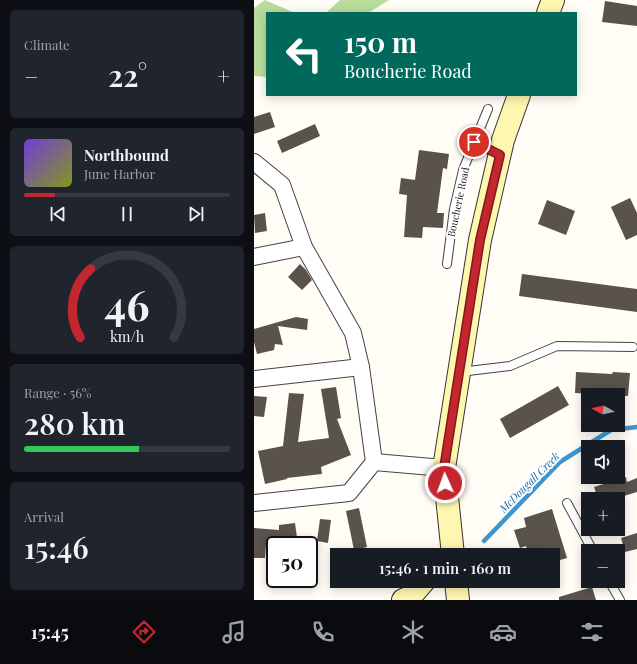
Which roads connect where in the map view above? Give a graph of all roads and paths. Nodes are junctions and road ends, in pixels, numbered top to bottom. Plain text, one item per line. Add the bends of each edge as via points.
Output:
1 (553, 0) edge
2 (548, 12) edge
3 (519, 96) edge
4 (488, 109) dead end
5 (474, 142) junction
6 (500, 155) junction
7 (254, 162) edge
8 (304, 247) junction
9 (254, 257) edge
10 (446, 264) dead end
11 (633, 347) dead end
12 (361, 367) junction
13 (460, 372) junction
14 (254, 379) edge
15 (374, 462) junction
16 (444, 468) junction
17 (254, 503) edge
18 (567, 503) dead end
19 (589, 544) edge
20 (449, 548) edge
21 (418, 588) edge
22 (457, 588) edge
23 (613, 588) edge
24 (403, 600) edge
25 (458, 600) edge
26 (620, 600) edge

1 - 2 main road
3 - 6 main road
4 - 5 lane, Boucherie Road
5 - 6 lane
5 - 10 lane, Boucherie Road via 463,170 454,209
6 - 13 main road via 480,240
7 - 8 street via 282,185
8 - 9 street
8 - 12 street via 353,333
11 - 13 lane via 557,346 510,366
12 - 14 street
12 - 15 street
13 - 16 main road
15 - 16 street
15 - 17 street via 349,493
16 - 20 main road
18 - 19 lane
21 - 24 main road via 410,597
22 - 25 main road
23 - 26 lane

